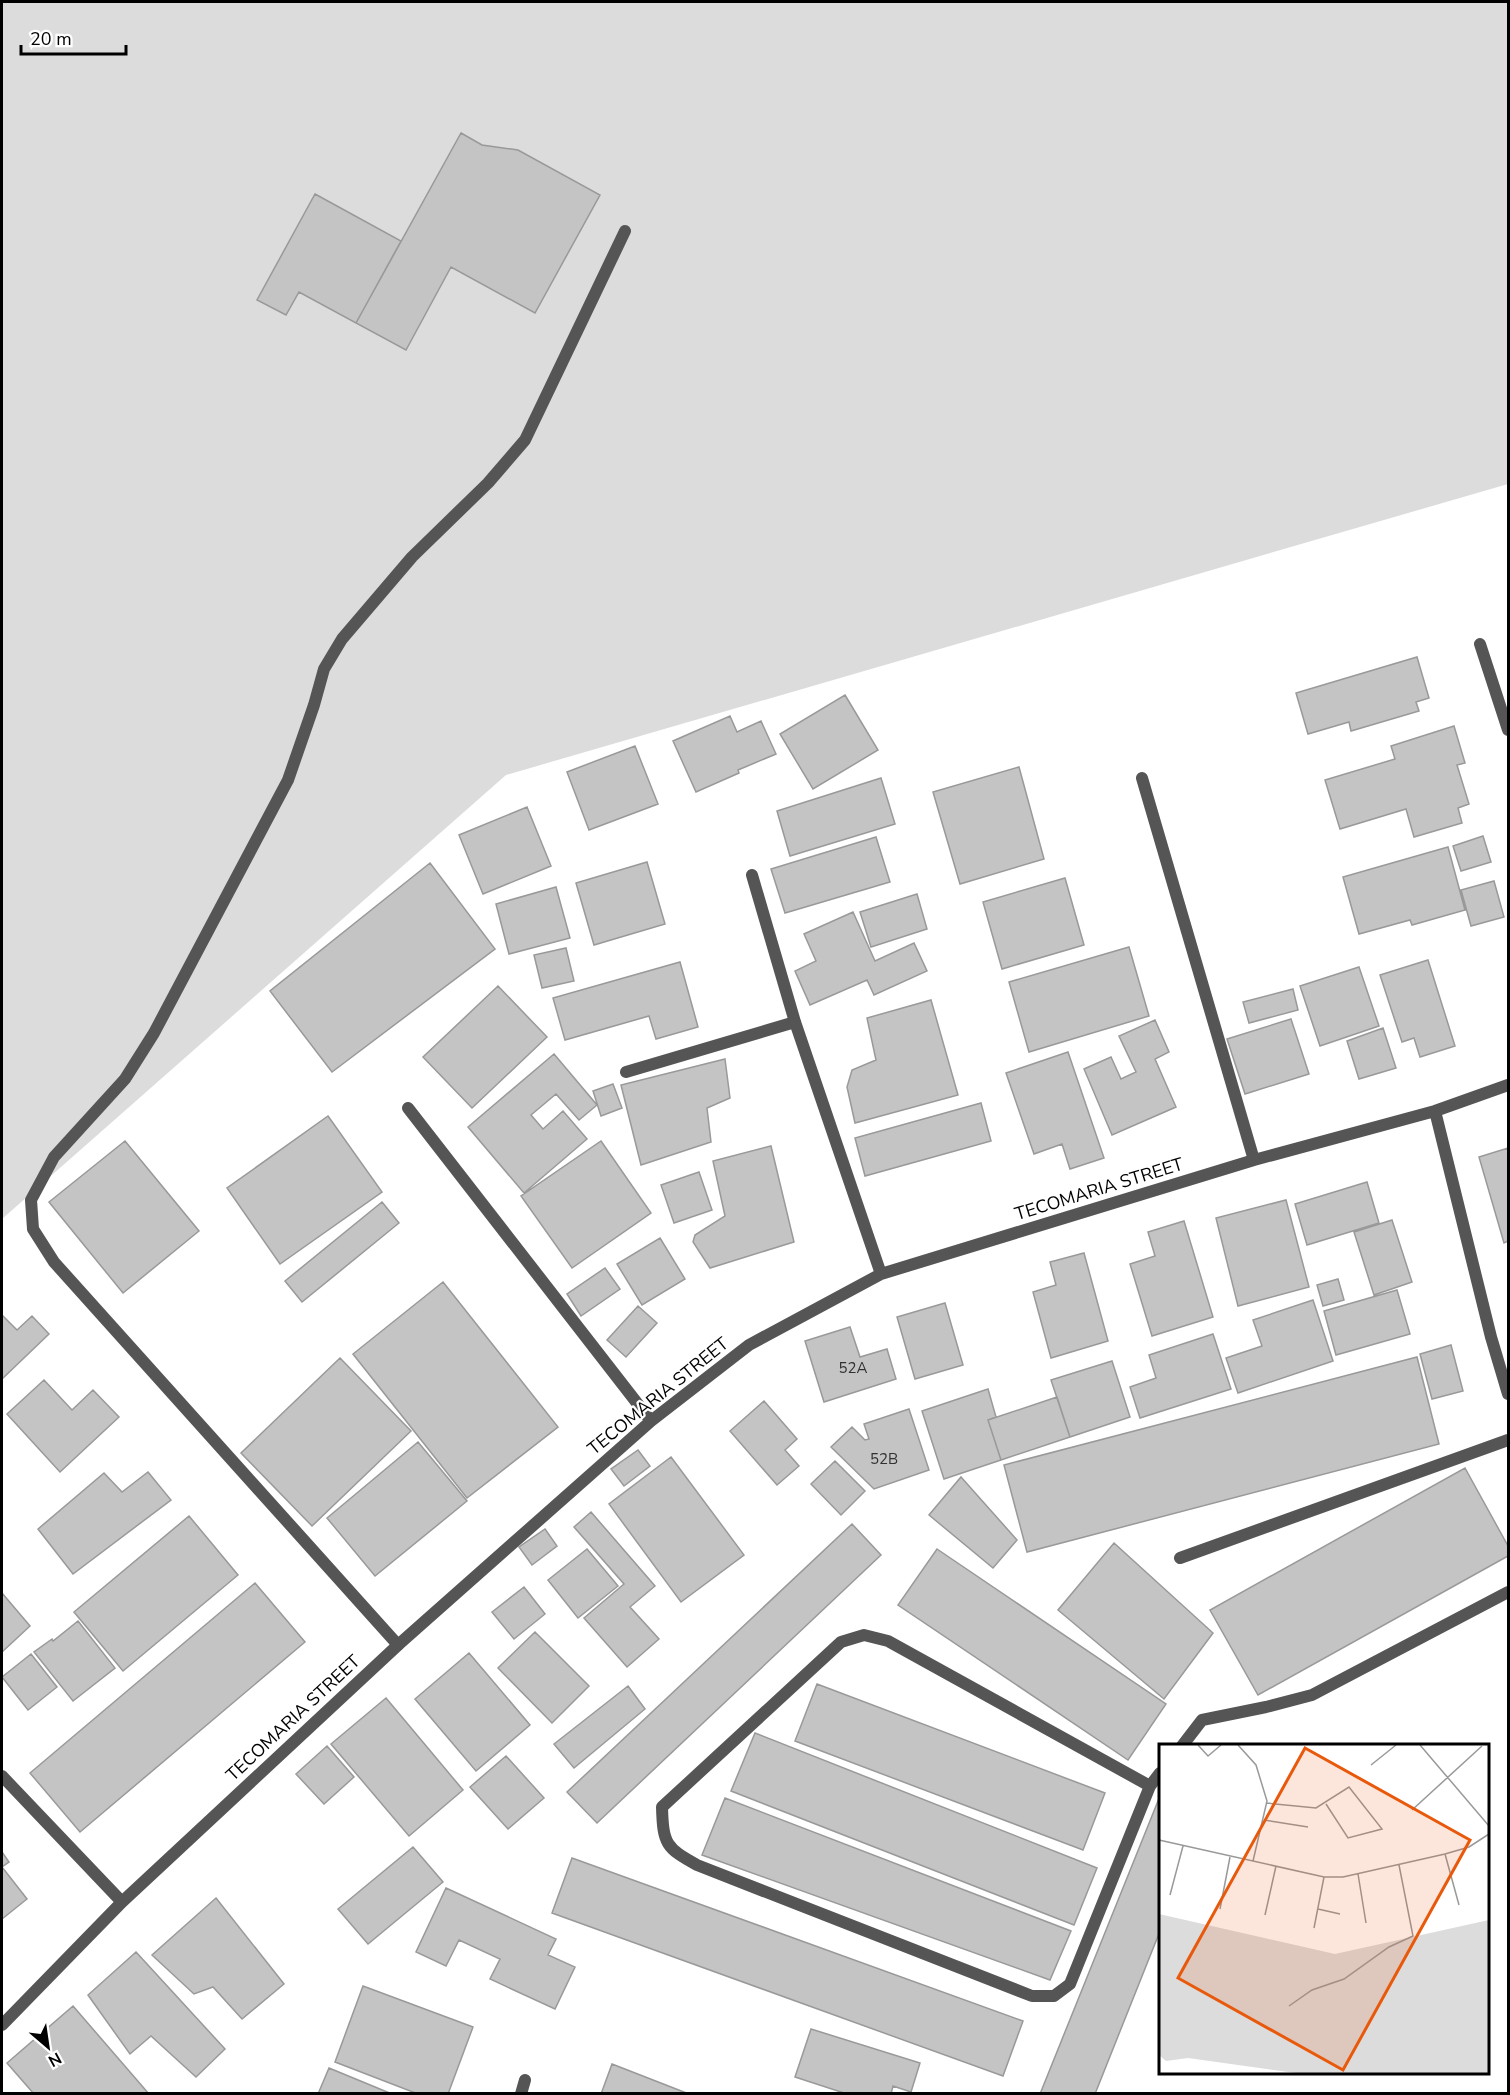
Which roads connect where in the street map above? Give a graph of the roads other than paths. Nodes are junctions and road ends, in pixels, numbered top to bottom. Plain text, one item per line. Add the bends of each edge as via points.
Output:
1 (625, 231) dead end
2 (1480, 644) dead end
3 (1509, 730) edge
4 (1142, 778) dead end
5 (752, 875) dead end
6 (795, 1022) junction
7 (626, 1072) dead end
8 (1509, 1085) edge
9 (408, 1108) dead end
10 (1435, 1111) junction
11 (1254, 1160) junction
12 (881, 1274) junction
13 (1509, 1394) edge
14 (651, 1421) junction
15 (1509, 1440) edge
16 (1180, 1558) dead end
17 (1509, 1592) edge
18 (398, 1645) junction
19 (1184, 1744) edge
20 (1159, 1775) edge
21 (2, 1776) edge
22 (1150, 1786) junction
23 (122, 1902) junction
24 (2, 2025) edge
25 (525, 2080) dead end
26 (521, 2094) edge

1 - 18 street via 525,440 488,483 412,557 342,639 324,669 288,780 154,1033 125,1079 54,1157 31,1200 33,1228 54,1262
2 - 3 street
4 - 11 street
5 - 6 street
6 - 7 street
6 - 12 street
8 - 10 street, TECOMARIA STREET
9 - 14 street
10 - 11 street, TECOMARIA STREET
10 - 13 street
11 - 12 street, TECOMARIA STREET
12 - 14 street, TECOMARIA STREET via 749,1345
14 - 18 street, TECOMARIA STREET
15 - 16 street
17 - 19 street via 1312,1695 1202,1720
18 - 23 street, TECOMARIA STREET
20 - 22 street
21 - 23 street
22 - 22 street via 1070,1984 1054,1996 1032,1996 697,1866 673,1852 663,1830 662,1807 841,1641 864,1635 888,1641
23 - 24 street, TECOMARIA STREET
25 - 26 street

